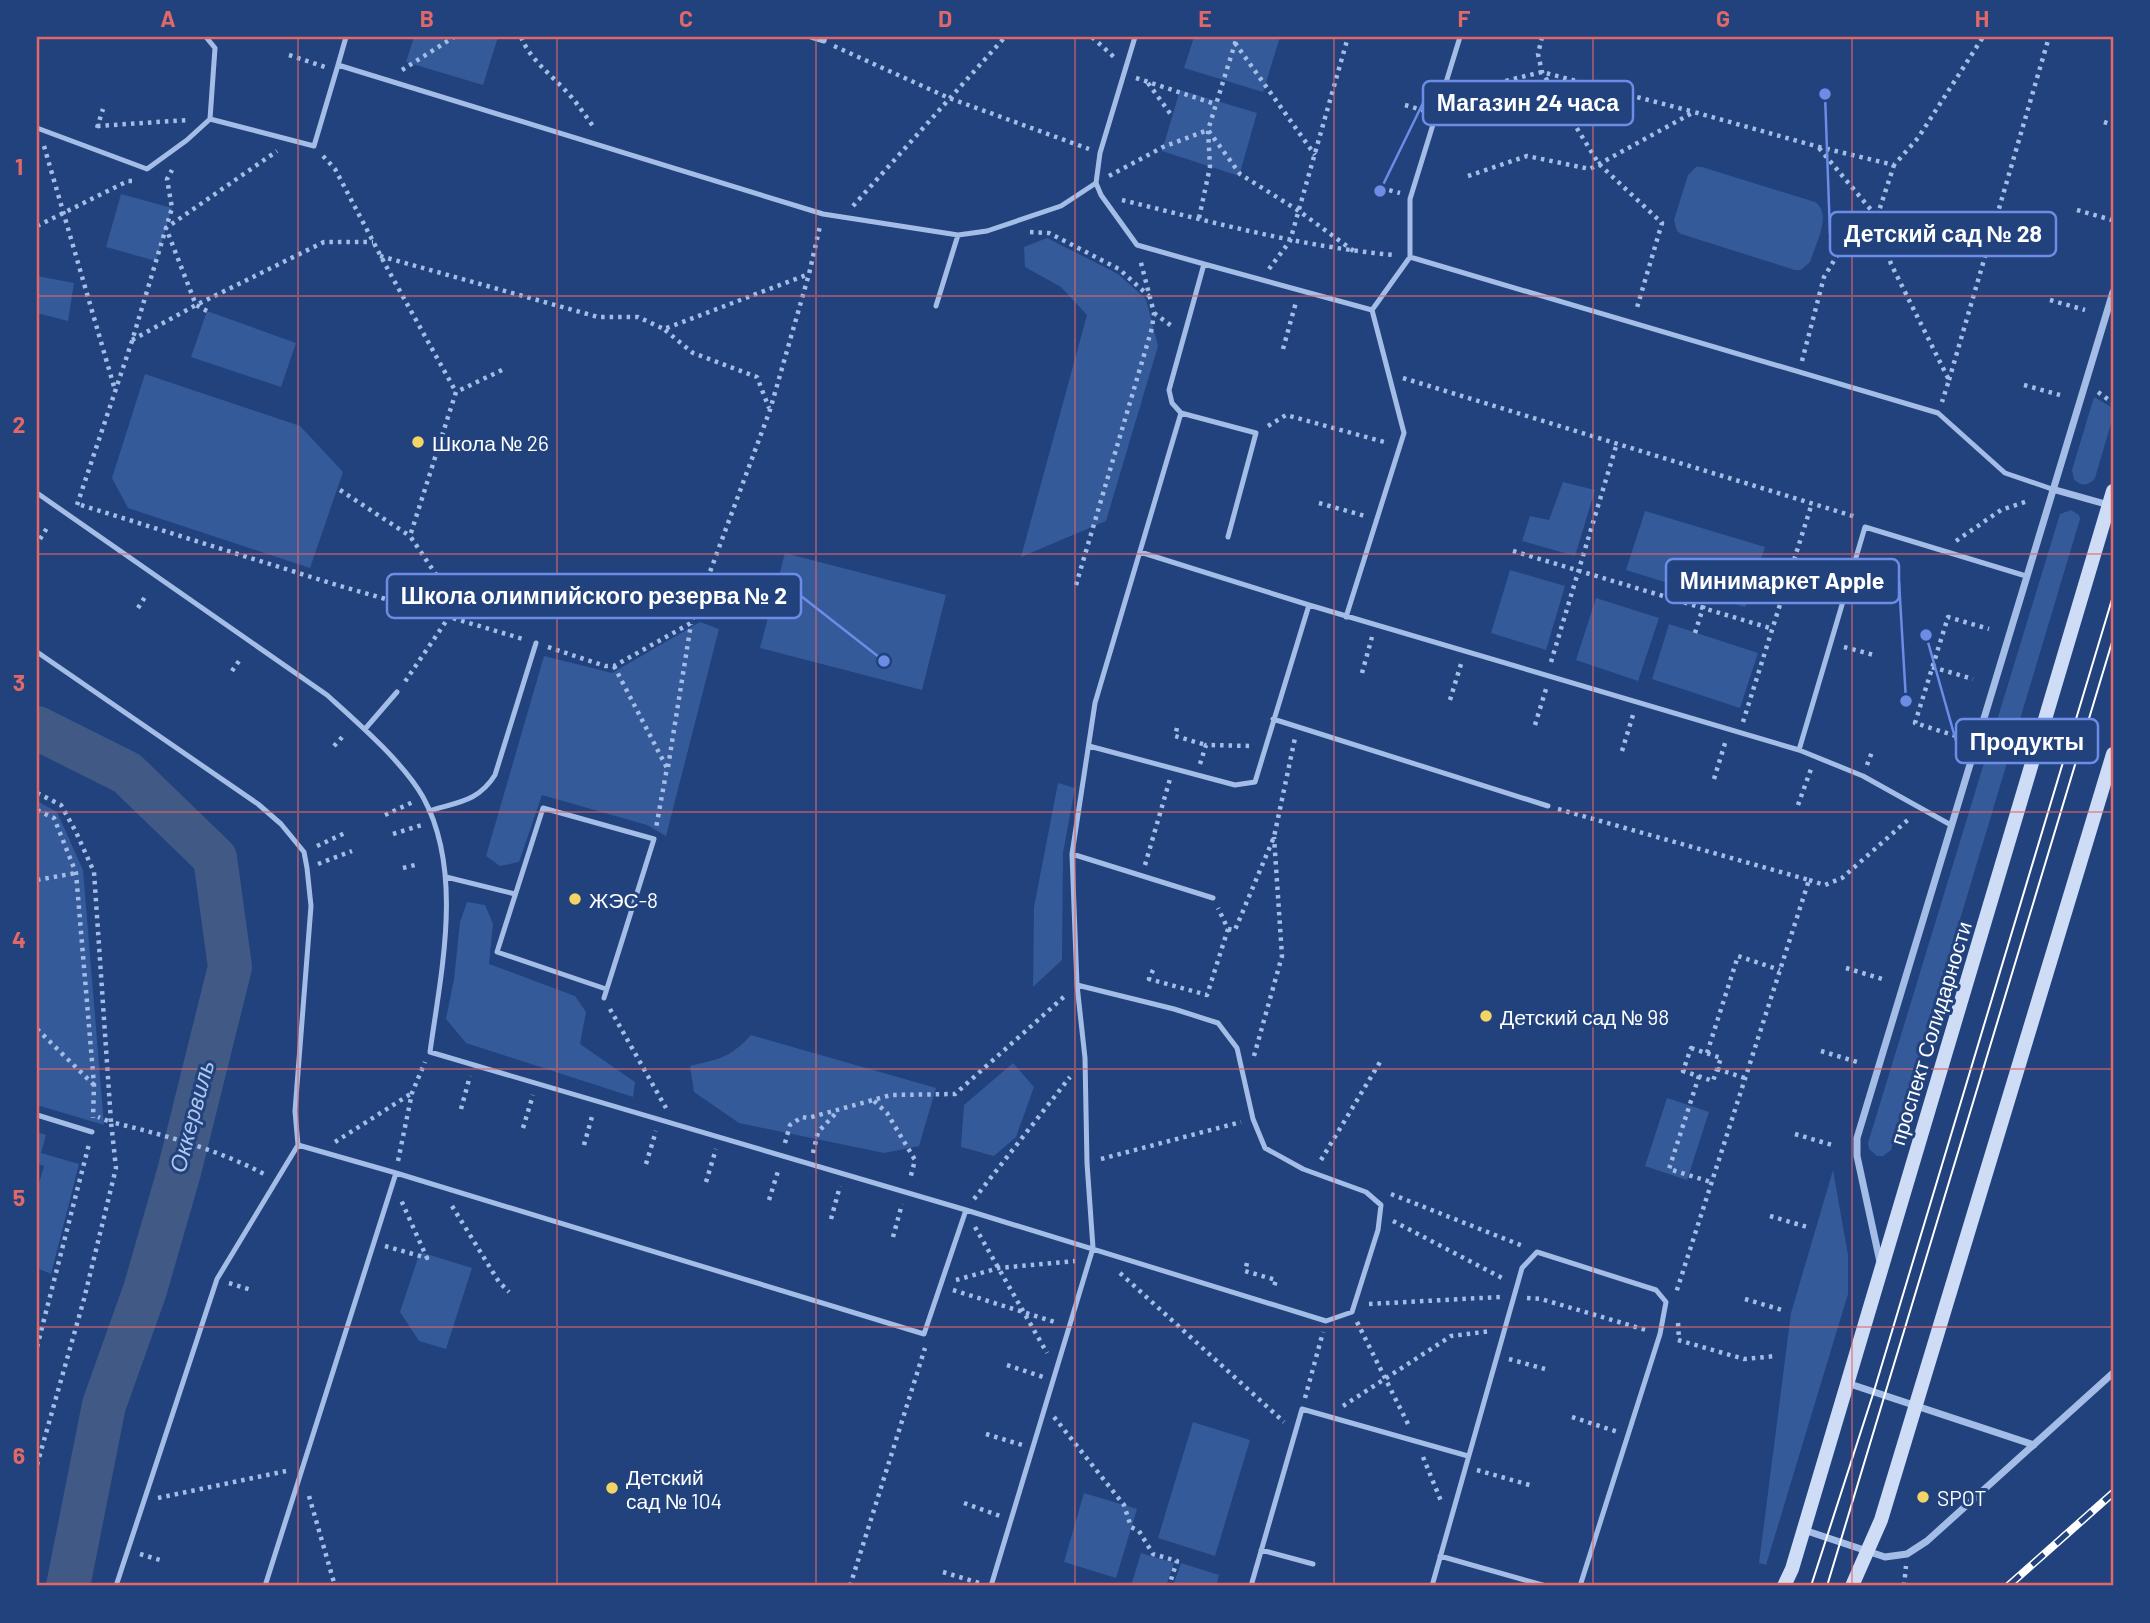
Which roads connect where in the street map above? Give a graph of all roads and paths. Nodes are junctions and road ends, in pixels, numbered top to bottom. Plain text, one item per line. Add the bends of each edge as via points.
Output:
1 (206, 37) edge
2 (346, 37) edge
3 (454, 37) edge
4 (521, 37) edge
5 (811, 37) edge
6 (1005, 37) edge
7 (1092, 37) edge
8 (1135, 37) edge
9 (1348, 37) edge
10 (1460, 37) edge
11 (1542, 37) edge
12 (1983, 37) edge
13 (2049, 37) edge
14 (825, 39) edge
15 (1236, 40) edge
16 (289, 55) dead end
17 (415, 62) dead end
18 (337, 67) junction
19 (1126, 69) junction
20 (1542, 72) junction
21 (1147, 82) junction
22 (1442, 96) junction
23 (949, 98) junction
24 (1215, 104) junction
25 (103, 109) dead end
26 (1694, 112) junction
27 (1172, 116) dead end
28 (210, 119) junction
29 (2104, 122) dead end
30 (2113, 125) edge
31 (97, 126) junction
32 (38, 129) edge
33 (1208, 130) junction
34 (187, 140) junction
35 (292, 140) junction
36 (314, 146) junction
37 (1819, 147) junction
38 (90, 148) junction
39 (607, 148) junction
40 (1100, 153) junction
41 (1315, 155) junction
42 (1599, 164) junction
43 (1894, 165) junction
44 (1468, 176) dead end
45 (167, 179) junction
46 (141, 180) dead end
47 (154, 180) dead end
48 (1096, 183) junction
49 (1101, 195) junction
50 (2077, 210) dead end
51 (1299, 211) junction
52 (64, 213) junction
53 (823, 215) junction
54 (843, 217) junction
55 (1877, 217) junction
56 (1199, 218) junction
57 (2112, 220) edge
58 (37, 226) edge
59 (166, 228) junction
60 (1024, 232) dead end
61 (958, 236) junction
62 (1290, 241) junction
63 (373, 242) junction
64 (1137, 245) junction
65 (1355, 252) junction
66 (380, 256) junction
67 (1410, 257) junction
68 (1204, 264) junction
69 (809, 274) junction
70 (1261, 280) junction
71 (1300, 290) junction
72 (2113, 292) edge
73 (1150, 297) junction
74 (2050, 300) dead end
75 (196, 305) junction
76 (936, 306) dead end
77 (1372, 310) junction
78 (2085, 310) dead end
79 (206, 311) dead end
80 (1154, 313) junction
81 (1633, 322) junction
82 (664, 329) junction
83 (1184, 335) junction
84 (132, 341) junction
85 (1283, 349) dead end
86 (502, 370) dead end
87 (1799, 371) junction
88 (1389, 373) junction
89 (1949, 380) junction
90 (2024, 385) dead end
91 (115, 390) junction
92 (2097, 391) dead end
93 (456, 392) junction
94 (2060, 395) dead end
95 (2113, 403) edge
96 (770, 410) junction
97 (1938, 412) junction
98 (1181, 413) junction
99 (1256, 433) junction
100 (1617, 443) junction
101 (1399, 446) junction
102 (2052, 489) junction
103 (340, 491) dead end
104 (37, 493) edge
105 (2111, 498) edge
106 (2028, 500) dead end
107 (1319, 503) dead end
108 (1813, 503) junction
109 (78, 504) junction
110 (67, 516) junction
111 (1377, 519) junction
112 (1865, 527) junction
113 (47, 528) dead end
114 (410, 536) junction
115 (1228, 537) dead end
116 (40, 539) dead end
117 (1942, 550) junction
118 (1513, 551) dead end
119 (1140, 552) junction
120 (1578, 571) junction
121 (2026, 576) junction
122 (1076, 584) dead end
123 (1707, 595) dead end
124 (145, 597) dead end
125 (1308, 605) junction
126 (138, 608) dead end
127 (1703, 608) junction
128 (449, 617) junction
129 (1346, 617) junction
130 (691, 622) junction
131 (1375, 625) junction
132 (1773, 629) junction
133 (1989, 629) dead end
134 (1695, 633) dead end
135 (536, 643) junction
136 (1831, 643) junction
137 (37, 652) edge
138 (1465, 652) junction
139 (1874, 655) dead end
140 (239, 661) dead end
141 (614, 666) junction
142 (1932, 667) junction
143 (232, 671) dead end
144 (1362, 673) dead end
145 (1548, 676) junction
146 (1973, 679) dead end
147 (397, 692) joint
148 (1450, 700) dead end
149 (1637, 702) junction
150 (1273, 719) junction
151 (1535, 725) dead end
152 (1298, 727) junction
153 (1177, 728) dead end
154 (365, 729) junction
155 (1729, 730) junction
156 (1740, 733) junction
157 (345, 734) dead end
158 (1956, 736) dead end
159 (1206, 745) junction
160 (334, 746) dead end
161 (1089, 746) junction
162 (1266, 746) junction
163 (1799, 750) junction
164 (1622, 751) dead end
165 (2113, 754) edge
166 (1815, 757) junction
167 (667, 768) junction
168 (1174, 768) junction
169 (1197, 775) junction
170 (1714, 779) dead end
171 (37, 793) edge
172 (423, 798) junction
173 (1798, 805) dead end
174 (1548, 806) joint
175 (1921, 808) junction
176 (37, 810) edge
177 (429, 811) junction
178 (385, 814) dead end
179 (433, 822) junction
180 (1951, 825) junction
181 (345, 833) dead end
182 (393, 834) dead end
183 (1274, 837) junction
184 (654, 839) junction
185 (352, 851) dead end
186 (304, 852) junction
187 (1072, 854) junction
188 (415, 865) dead end
189 (307, 868) junction
190 (403, 868) dead end
191 (76, 873) junction
192 (1142, 876) junction
193 (446, 877) junction
194 (37, 880) edge
195 (1809, 880) junction
196 (515, 894) junction
197 (1213, 898) joint
198 (1228, 929) junction
199 (1846, 968) dead end
200 (1153, 970) dead end
201 (1780, 970) junction
202 (1882, 979) dead end
203 (1077, 985) junction
204 (606, 989) junction
205 (604, 998) joint
206 (37, 1029) edge
207 (1821, 1051) dead end
208 (429, 1052) junction
209 (1707, 1053) junction
210 (1085, 1058) junction
211 (1380, 1062) dead end
212 (1857, 1062) dead end
213 (474, 1064) junction
214 (1717, 1069) junction
215 (1699, 1076) junction
216 (1745, 1078) junction
217 (536, 1083) junction
218 (94, 1085) junction
219 (1246, 1087) junction
220 (412, 1093) junction
221 (873, 1100) junction
222 (597, 1101) junction
223 (461, 1109) dead end
224 (839, 1109) junction
225 (37, 1115) edge
226 (659, 1119) junction
227 (1253, 1119) junction
228 (104, 1120) dead end
229 (111, 1122) junction
230 (675, 1124) junction
231 (523, 1128) dead end
232 (92, 1132) junction
233 (1796, 1134) dead end
234 (720, 1137) junction
235 (786, 1137) dead end
236 (815, 1144) dead end
237 (298, 1145) junction
238 (584, 1145) dead end
239 (1832, 1145) dead end
240 (319, 1152) junction
241 (783, 1156) junction
242 (1321, 1159) dead end
243 (1087, 1163) junction
244 (646, 1164) dead end
245 (396, 1173) junction
246 (912, 1173) dead end
247 (844, 1174) junction
248 (276, 1180) junction
249 (393, 1182) junction
250 (706, 1182) dead end
251 (1712, 1182) junction
252 (440, 1187) junction
253 (1382, 1190) dead end
254 (769, 1200) dead end
255 (966, 1210) junction
256 (1380, 1214) junction
257 (1770, 1216) dead end
258 (831, 1219) dead end
259 (1807, 1227) dead end
260 (374, 1242) junction
261 (1093, 1248) junction
262 (1537, 1252) junction
263 (1090, 1259) junction
264 (1247, 1263) dead end
265 (999, 1268) junction
266 (1881, 1269) junction
267 (217, 1279) junction
268 (1276, 1279) dead end
269 (938, 1286) junction
270 (1517, 1286) junction
271 (251, 1290) dead end
272 (509, 1292) dead end
273 (1745, 1299) dead end
274 (1676, 1305) dead end
275 (1782, 1310) dead end
276 (1352, 1312) junction
277 (1024, 1313) junction
278 (1677, 1317) dead end
279 (1326, 1321) junction
280 (1069, 1326) junction
281 (1504, 1330) junction
282 (924, 1334) junction
283 (1660, 1334) junction
284 (1679, 1340) junction
285 (37, 1347) edge
286 (1497, 1355) junction
287 (1776, 1356) dead end
288 (1007, 1365) dead end
289 (1056, 1369) junction
290 (1545, 1369) dead end
291 (2113, 1373) edge
292 (1385, 1378) junction
293 (1052, 1381) junction
294 (1847, 1382) junction
295 (1916, 1404) junction
296 (1045, 1406) junction
297 (1302, 1409) junction
298 (1328, 1416) junction
299 (1572, 1417) dead end
300 (1295, 1432) junction
301 (986, 1434) dead end
302 (1628, 1435) junction
303 (1416, 1441) junction
304 (2034, 1445) junction
305 (1032, 1448) junction
306 (1468, 1457) junction
307 (37, 1465) edge
308 (1465, 1467) junction
309 (300, 1468) junction
310 (1533, 1486) dead end
311 (144, 1501) junction
312 (964, 1503) dead end
313 (1011, 1520) junction
314 (1450, 1521) junction
315 (1804, 1530) junction
316 (1261, 1550) junction
317 (128, 1551) junction
318 (1868, 1551) junction
319 (1440, 1556) junction
320 (163, 1561) dead end
321 (1313, 1564) dead end
322 (943, 1572) dead end
323 (116, 1586) edge
324 (265, 1586) edge
325 (335, 1586) edge
326 (850, 1586) edge
327 (990, 1586) edge
328 (1169, 1586) edge
329 (1251, 1586) edge
330 (1432, 1586) edge
331 (1546, 1586) edge
332 (1580, 1586) edge
333 (1784, 1586) edge
334 (1853, 1586) edge

1 - 28 lane via 215,48
2 - 18 lane
3 - 17 path
4 - 39 path via 542,69 578,104
5 - 14 lane
6 - 23 path
7 - 19 path
8 - 19 lane
9 - 41 path
10 - 22 lane
11 - 20 path via 1538,54
12 - 43 path via 1918,138
13 - 89 path
14 - 23 path
15 - 24 path
15 - 41 path
16 - 18 path
18 - 36 lane
18 - 39 lane
19 - 21 path
19 - 40 lane
20 - 22 path
20 - 26 path
20 - 42 path
21 - 24 path
21 - 27 path
22 - 67 lane via 1410,199
23 - 40 path
23 - 54 path
24 - 33 path
25 - 31 path
26 - 37 path
26 - 42 path
28 - 31 path
28 - 34 lane
28 - 35 lane
29 - 30 path
31 - 38 path
32 - 38 lane
32 - 52 path
33 - 48 path via 1163,147
33 - 51 path via 1240,174
33 - 56 path via 1210,167
34 - 38 lane via 147,169
34 - 45 path
35 - 36 lane
35 - 59 path
36 - 63 path via 335,169
37 - 43 path
37 - 55 path
39 - 53 lane
40 - 48 lane
41 - 51 path
42 - 44 path via 1591,169 1527,156
42 - 81 path via 1662,223
43 - 55 path
45 - 47 path
45 - 59 path via 172,208
46 - 52 path via 128,181
48 - 49 lane
48 - 61 lane via 1061,206
49 - 56 path
49 - 64 lane
50 - 57 path
51 - 62 path
51 - 65 path
52 - 58 path
52 - 91 path
53 - 54 lane
53 - 69 path
54 - 61 lane
55 - 87 path via 1852,231 1824,277
55 - 89 path via 1891,264
56 - 62 path
59 - 75 path
59 - 84 path
60 - 73 path via 1049,233 1119,269
61 - 76 lane
62 - 65 path
62 - 70 path
63 - 66 path
63 - 75 path via 324,242
64 - 68 lane
64 - 73 path
65 - 67 path
66 - 82 path via 597,317 638,317
66 - 93 path
67 - 77 lane
67 - 81 lane
68 - 70 lane
68 - 83 lane
69 - 82 path
69 - 96 path
70 - 71 lane
71 - 77 lane
71 - 85 path
72 - 102 street
73 - 80 path
74 - 78 path
75 - 79 path
75 - 84 path
77 - 88 lane
80 - 83 path
80 - 122 path
81 - 87 lane
82 - 96 path via 693,353 757,377
83 - 98 lane via 1169,390
84 - 91 path
86 - 93 path
87 - 97 lane
88 - 100 path
88 - 101 lane via 1404,433
89 - 97 path
90 - 94 path
91 - 109 path
92 - 95 path
93 - 114 path
96 - 130 path
97 - 102 lane via 2005,473
98 - 99 lane
98 - 119 lane
99 - 101 path via 1286,415
99 - 115 lane
100 - 108 path
100 - 120 path
101 - 111 lane
102 - 105 street
102 - 121 street
103 - 114 path
104 - 110 lane
105 - 266 main road, проспект Солидарности
106 - 117 path via 2001,510
107 - 111 path
108 - 112 path via 1855,516
108 - 132 path
109 - 110 path
109 - 128 path
110 - 154 lane via 327,695
111 - 129 lane
112 - 117 lane
112 - 136 lane
113 - 116 path
114 - 128 path via 439,579
117 - 121 lane
118 - 120 path
119 - 125 lane
119 - 161 lane via 1096,703
120 - 127 path
120 - 145 path
121 - 180 street
123 - 127 path
124 - 126 path
125 - 129 lane
125 - 150 lane
127 - 132 path
127 - 134 path
128 - 135 path
128 - 147 path
129 - 131 lane
130 - 141 path
130 - 167 path
131 - 138 lane
131 - 144 path
132 - 156 path
133 - 142 path via 1948,617
135 - 141 path
135 - 177 lane via 495,775 486,789 472,798
136 - 139 path
136 - 163 lane
137 - 186 lane via 258,804
138 - 145 lane
138 - 148 path
140 - 143 path
141 - 167 path
142 - 146 path
142 - 158 path via 1915,723
145 - 149 lane
145 - 151 path
147 - 154 lane
149 - 155 lane
149 - 164 path
150 - 152 lane
150 - 162 lane
152 - 174 lane
152 - 183 path
153 - 159 path via 1175,736
154 - 172 lane
155 - 156 lane
155 - 170 path
156 - 163 lane
157 - 160 path
159 - 162 path
159 - 169 path
161 - 168 lane
161 - 187 lane
162 - 169 lane via 1255,782 1235,785
163 - 166 lane
165 - 295 main road
166 - 173 path
166 - 175 lane via 1863,776
167 - 184 path
168 - 169 lane
168 - 192 path
171 - 229 path via 61,805 94,872
172 - 177 lane
172 - 178 path
174 - 195 path
175 - 180 lane
175 - 195 path via 1842,878 1825,885
176 - 191 path via 54,818
177 - 179 lane
179 - 182 path
179 - 193 lane
180 - 266 street via 1857,1138
181 - 186 path
183 - 198 path via 1235,930
183 - 219 path via 1282,956
184 - 196 lane via 543,808
184 - 204 lane
185 - 189 path
186 - 189 lane
187 - 192 lane
187 - 203 lane
188 - 190 path
189 - 237 lane via 311,905 295,1111
191 - 194 path
191 - 218 path
192 - 197 lane
193 - 196 lane
193 - 208 lane via 443,954
195 - 201 path
196 - 204 lane via 497,952
197 - 198 path
198 - 200 path via 1207,995 1149,978
199 - 202 path
201 - 209 path via 1738,956
201 - 216 path
203 - 210 lane
203 - 219 lane via 1218,1023 1237,1048
203 - 221 path via 955,1094 891,1095
204 - 205 lane
205 - 230 path
206 - 218 path
207 - 212 path
208 - 213 lane
208 - 220 path
209 - 214 path via 1721,1058
209 - 215 path via 1690,1048 1683,1071
210 - 243 lane
210 - 255 path
211 - 242 path
213 - 217 lane
213 - 223 path
214 - 215 path via 1713,1081
214 - 216 path
215 - 251 path via 1669,1169
216 - 251 path
217 - 222 lane
217 - 231 path
218 - 232 path
219 - 227 lane
220 - 240 path
220 - 245 path
221 - 224 path
221 - 246 path via 887,1113 915,1160
222 - 226 lane
222 - 238 path
224 - 235 path via 802,1117 790,1125
224 - 236 path via 818,1132
225 - 232 lane
226 - 230 lane
226 - 244 path
227 - 243 path
227 - 256 lane via 1265,1148 1303,1169 1366,1192 1381,1205
228 - 229 path
229 - 248 path via 234,1158
229 - 307 path via 116,1168 85,1299
230 - 234 lane
232 - 285 path
233 - 239 path
234 - 241 lane
234 - 250 path
237 - 240 lane
237 - 248 lane
240 - 245 lane
241 - 247 lane
241 - 254 path
243 - 261 lane
245 - 249 lane
245 - 252 lane
247 - 255 lane
247 - 258 path
248 - 267 lane
249 - 260 lane
249 - 260 path via 426,1258
251 - 274 path
252 - 272 path
252 - 282 lane
253 - 262 path
255 - 261 lane
255 - 265 path
255 - 269 lane
256 - 270 path
256 - 276 lane
257 - 259 path
260 - 309 lane
261 - 263 lane
261 - 279 lane
261 - 300 path
262 - 270 lane via 1522,1268
262 - 283 lane via 1656,1290 1666,1302
263 - 265 path
263 - 280 lane
264 - 268 path via 1245,1271
265 - 269 path
265 - 277 path
266 - 294 main road, проспект Солидарности
267 - 271 path
267 - 311 lane
269 - 277 path
269 - 282 lane
270 - 281 lane
273 - 275 path
276 - 279 lane
276 - 292 path
277 - 280 path
277 - 289 path
278 - 284 path
279 - 297 path
280 - 289 lane
281 - 286 lane
281 - 292 path via 1451,1336
282 - 326 path via 927,1344
283 - 284 path
283 - 302 lane
284 - 287 path via 1744,1359
286 - 290 path
286 - 306 lane
288 - 293 path
289 - 293 lane
291 - 304 street
292 - 298 path
292 - 303 path
293 - 296 lane
294 - 295 street
294 - 315 main road, проспект Солидарности
295 - 304 street
295 - 318 main road
296 - 305 lane
296 - 328 path via 1124,1505 1131,1527 1139,1531 1153,1553 1177,1561
297 - 298 lane
297 - 300 lane
298 - 303 lane
299 - 302 path
300 - 316 lane
301 - 305 path
302 - 332 lane
303 - 306 lane
303 - 314 path
304 - 318 street via 1917,1548 1885,1557
305 - 313 lane
306 - 308 lane
308 - 310 path
308 - 314 lane
309 - 311 path
309 - 324 lane
309 - 325 path
311 - 317 lane
312 - 313 path
313 - 327 lane
314 - 319 lane
315 - 318 street
315 - 333 main road, проспект Солидарности
316 - 321 lane
316 - 329 lane
317 - 320 path
317 - 323 lane
318 - 334 main road
319 - 330 lane
319 - 331 lane
322 - 327 path

